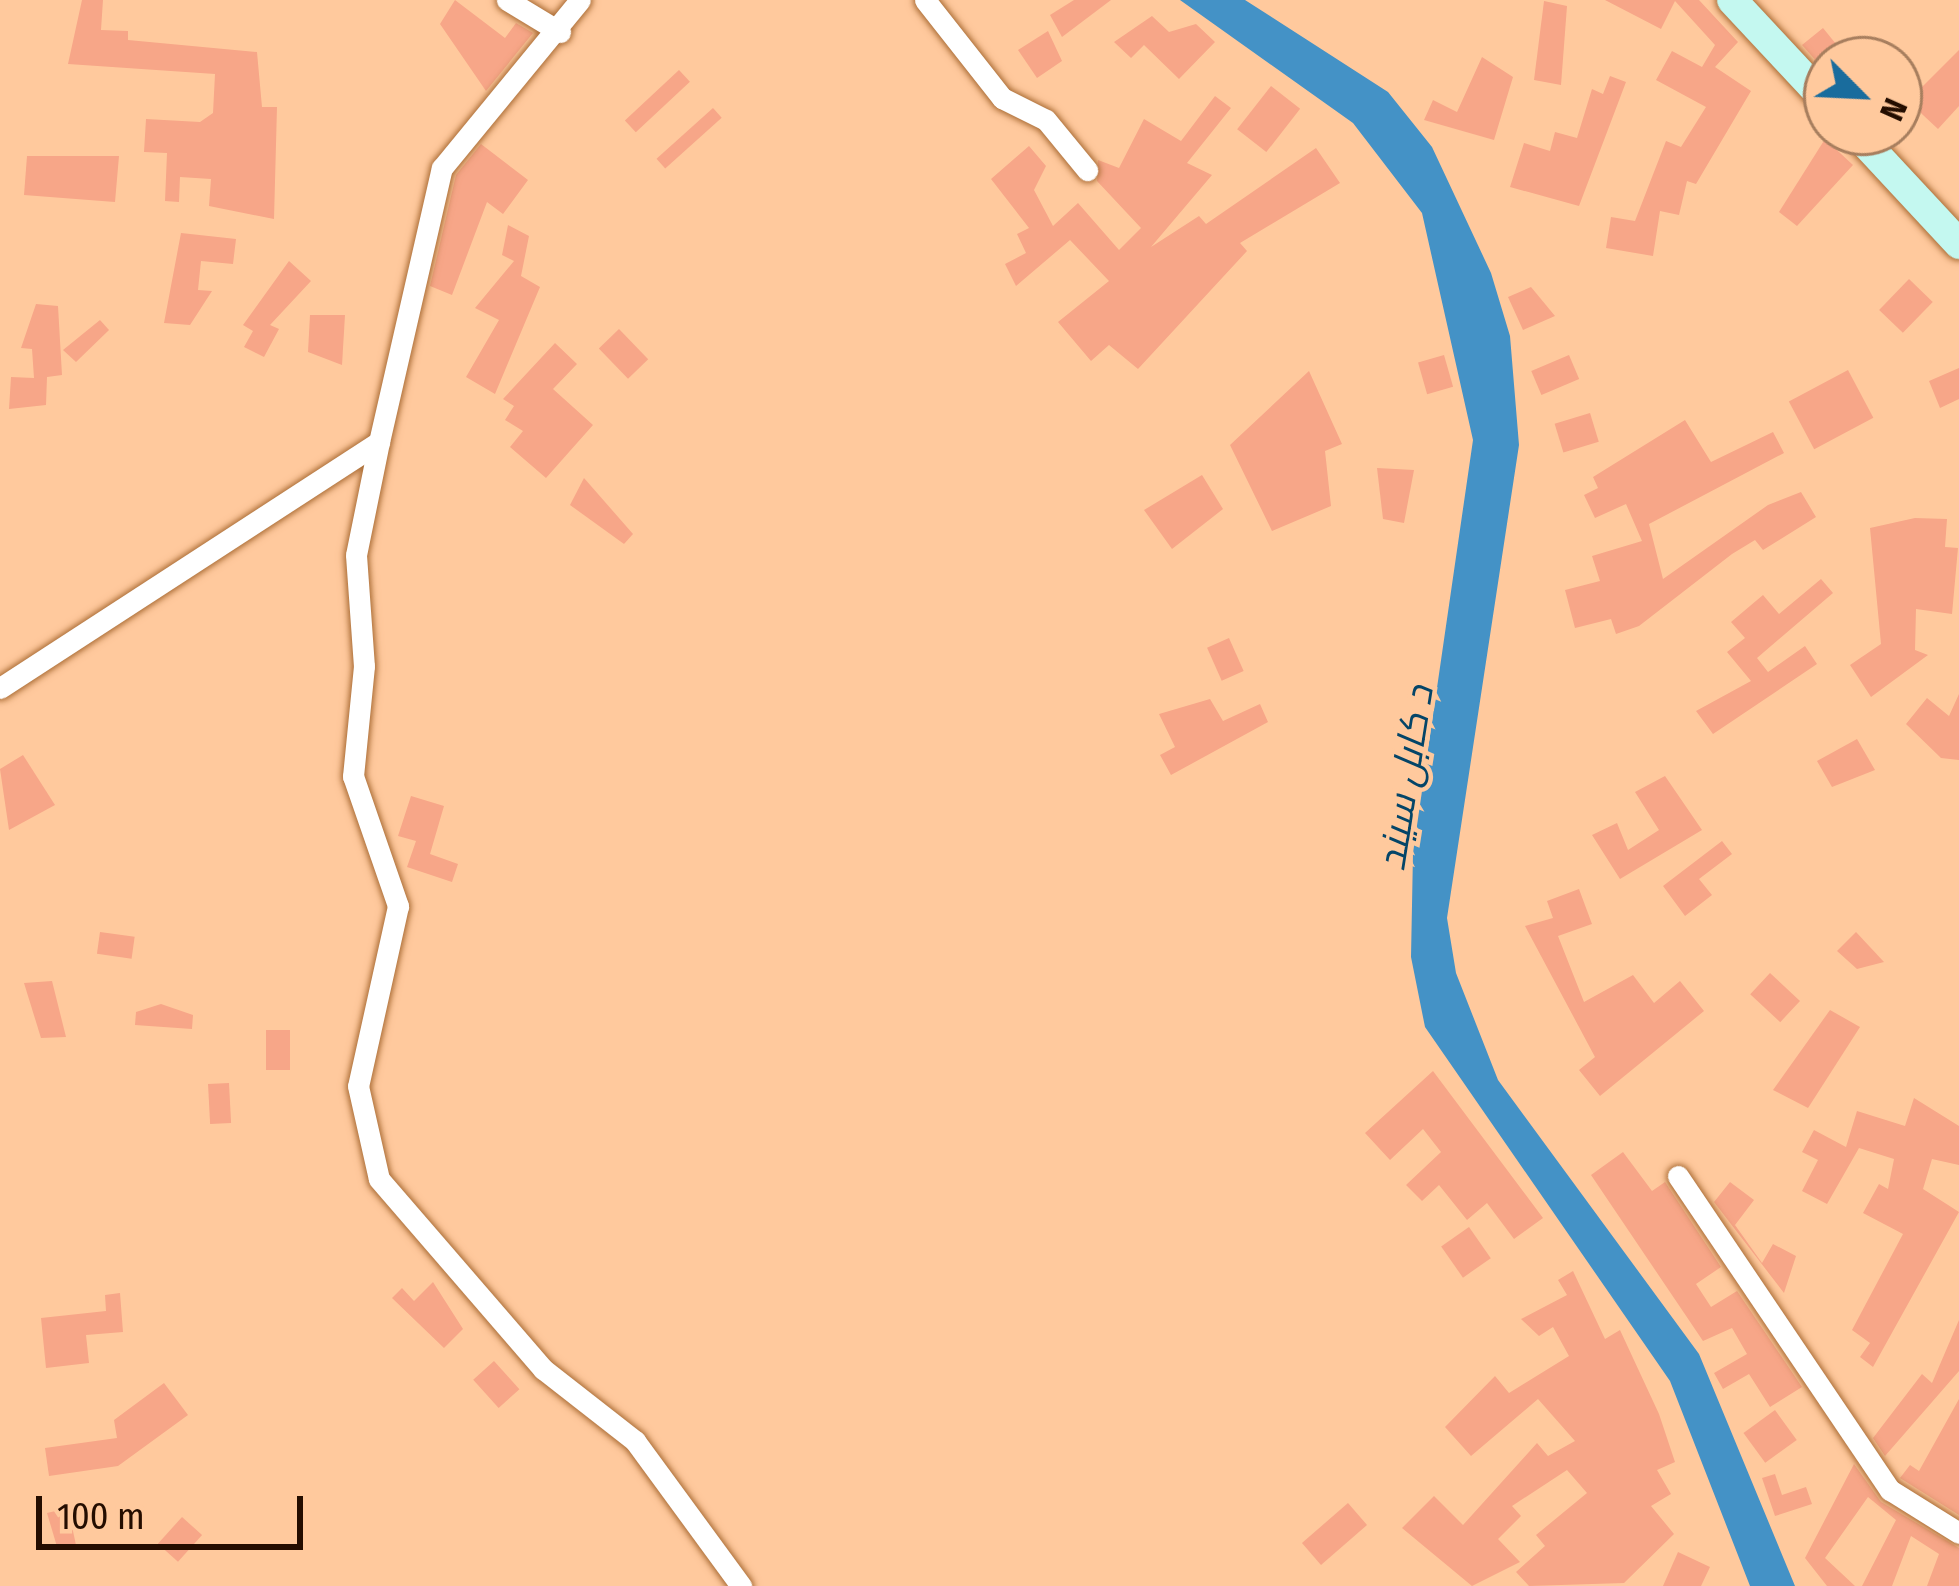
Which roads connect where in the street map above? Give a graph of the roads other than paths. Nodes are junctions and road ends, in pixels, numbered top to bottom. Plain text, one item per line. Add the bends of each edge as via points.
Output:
1 (507, 0) edge
2 (580, 0) edge
3 (926, 0) edge
4 (1732, 0) edge
5 (560, 32) junction
6 (1803, 76) edge
7 (1877, 156) edge
8 (1087, 170) dead end
9 (1959, 244) edge
10 (379, 442) junction
11 (0, 688) edge
12 (1678, 1175) dead end
13 (1959, 1532) edge
14 (741, 1586) edge

1 - 5 street
2 - 5 street
3 - 8 street via 1002,98 1046,120
4 - 6 main road
5 - 10 street via 442,168
7 - 9 main road
10 - 11 street
10 - 14 street via 358,538 364,666 353,711 353,776 398,906 358,1086 379,1179 543,1369 635,1441
12 - 13 street via 1890,1490

